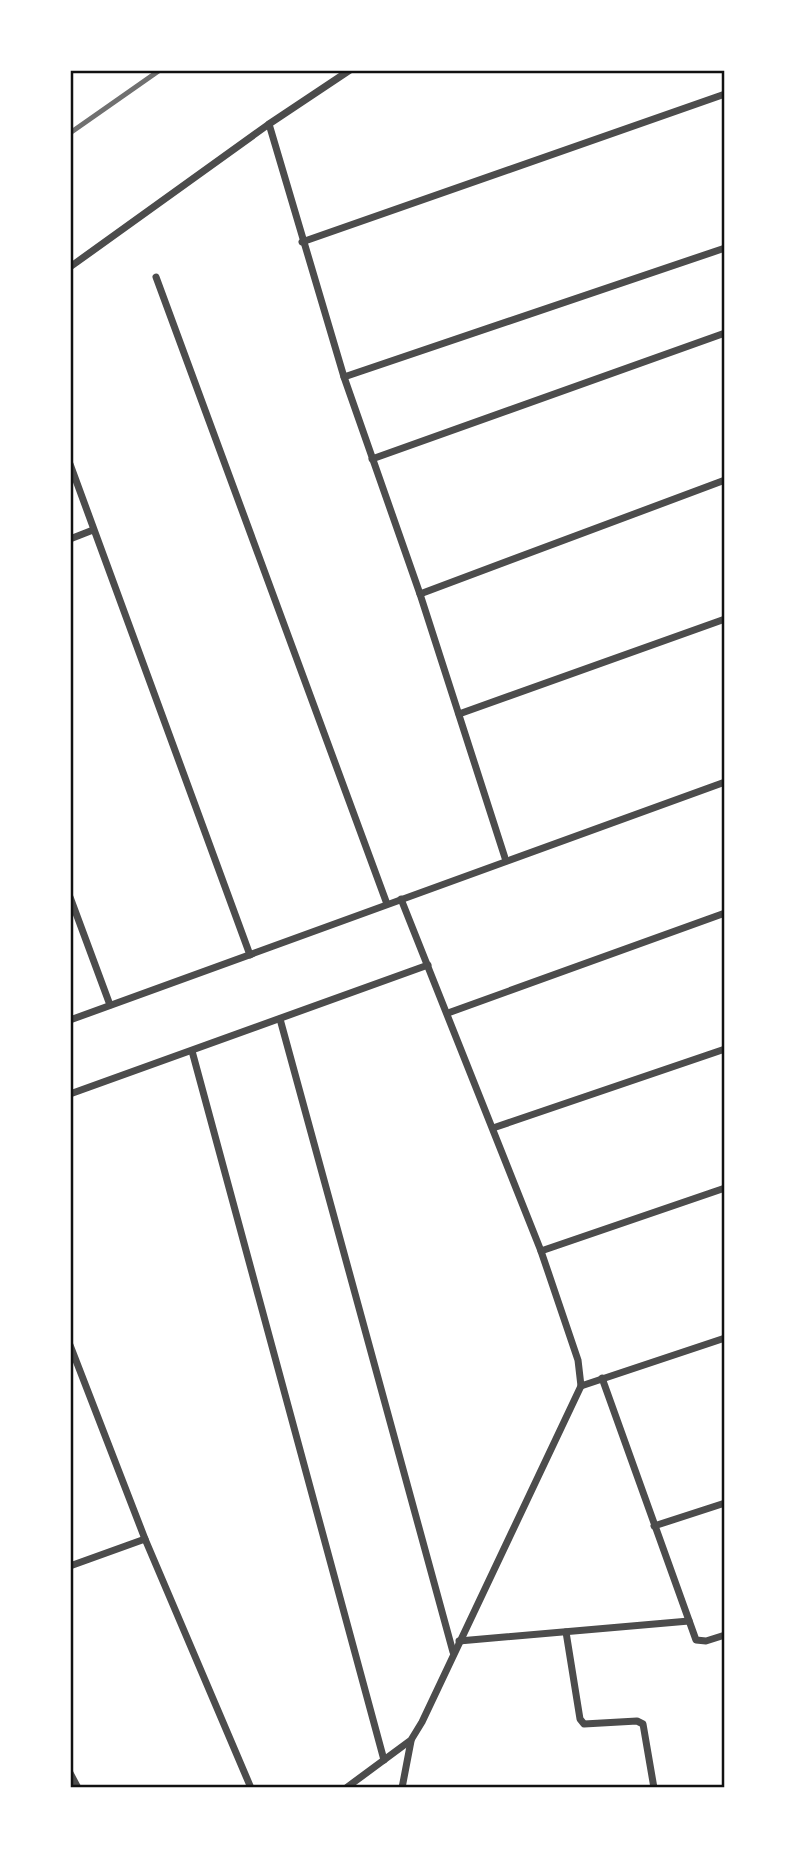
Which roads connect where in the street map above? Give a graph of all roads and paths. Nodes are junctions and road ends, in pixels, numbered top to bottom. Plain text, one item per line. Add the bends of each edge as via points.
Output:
1 (350, 70) edge
2 (725, 94) edge
3 (269, 124) junction
4 (302, 242) junction
5 (725, 248) edge
6 (70, 267) edge
7 (156, 277) dead end
8 (725, 333) edge
9 (344, 377) junction
10 (372, 460) junction
11 (70, 464) edge
12 (725, 480) edge
13 (93, 530) junction
14 (70, 538) edge
15 (420, 594) junction
16 (725, 620) edge
17 (459, 714) junction
18 (725, 782) edge
19 (506, 861) junction
20 (70, 897) edge
21 (401, 899) junction
22 (387, 904) junction
23 (725, 913) edge
24 (250, 955) junction
25 (428, 965) junction
26 (110, 1005) junction
27 (448, 1013) junction
28 (280, 1019) junction
29 (70, 1020) edge
30 (725, 1049) edge
31 (191, 1051) junction
32 (70, 1094) edge
33 (493, 1128) junction
34 (725, 1188) edge
35 (541, 1251) junction
36 (725, 1338) edge
37 (70, 1347) edge
38 (601, 1378) junction
39 (581, 1385) junction
40 (725, 1503) edge
41 (654, 1526) junction
42 (145, 1539) junction
43 (70, 1566) edge
44 (689, 1622) junction
45 (566, 1632) junction
46 (725, 1635) edge
47 (459, 1641) junction
48 (453, 1653) junction
49 (411, 1740) junction
50 (384, 1760) junction
51 (70, 1773) edge
52 (78, 1788) edge
53 (251, 1788) edge
54 (346, 1788) edge
55 (402, 1788) edge
56 (654, 1788) edge

1 - 3 street
2 - 4 street
3 - 4 street
3 - 6 street
4 - 9 street
5 - 9 street
7 - 22 street
8 - 10 street
9 - 10 street
10 - 15 street
11 - 13 street
12 - 15 street
13 - 14 street
13 - 24 street
15 - 17 street
16 - 17 street
17 - 19 street
18 - 19 street
19 - 21 street
20 - 26 street
21 - 22 street
21 - 25 street
22 - 24 street
23 - 27 street
24 - 26 street
25 - 27 street
25 - 28 street
26 - 29 street
27 - 33 street
28 - 31 street
28 - 48 street
30 - 33 street
31 - 32 street
31 - 50 street
33 - 35 street
34 - 35 street
35 - 39 street via 578,1360
36 - 38 street
37 - 42 street
38 - 39 street
38 - 41 street
39 - 47 street
40 - 41 street
41 - 44 street
42 - 43 street
42 - 53 street
44 - 45 street
44 - 46 street via 696,1640
45 - 47 street
45 - 56 street via 580,1719 584,1724 643,1724
47 - 48 street
48 - 49 street
49 - 50 street
49 - 55 street
50 - 54 street
51 - 52 street

